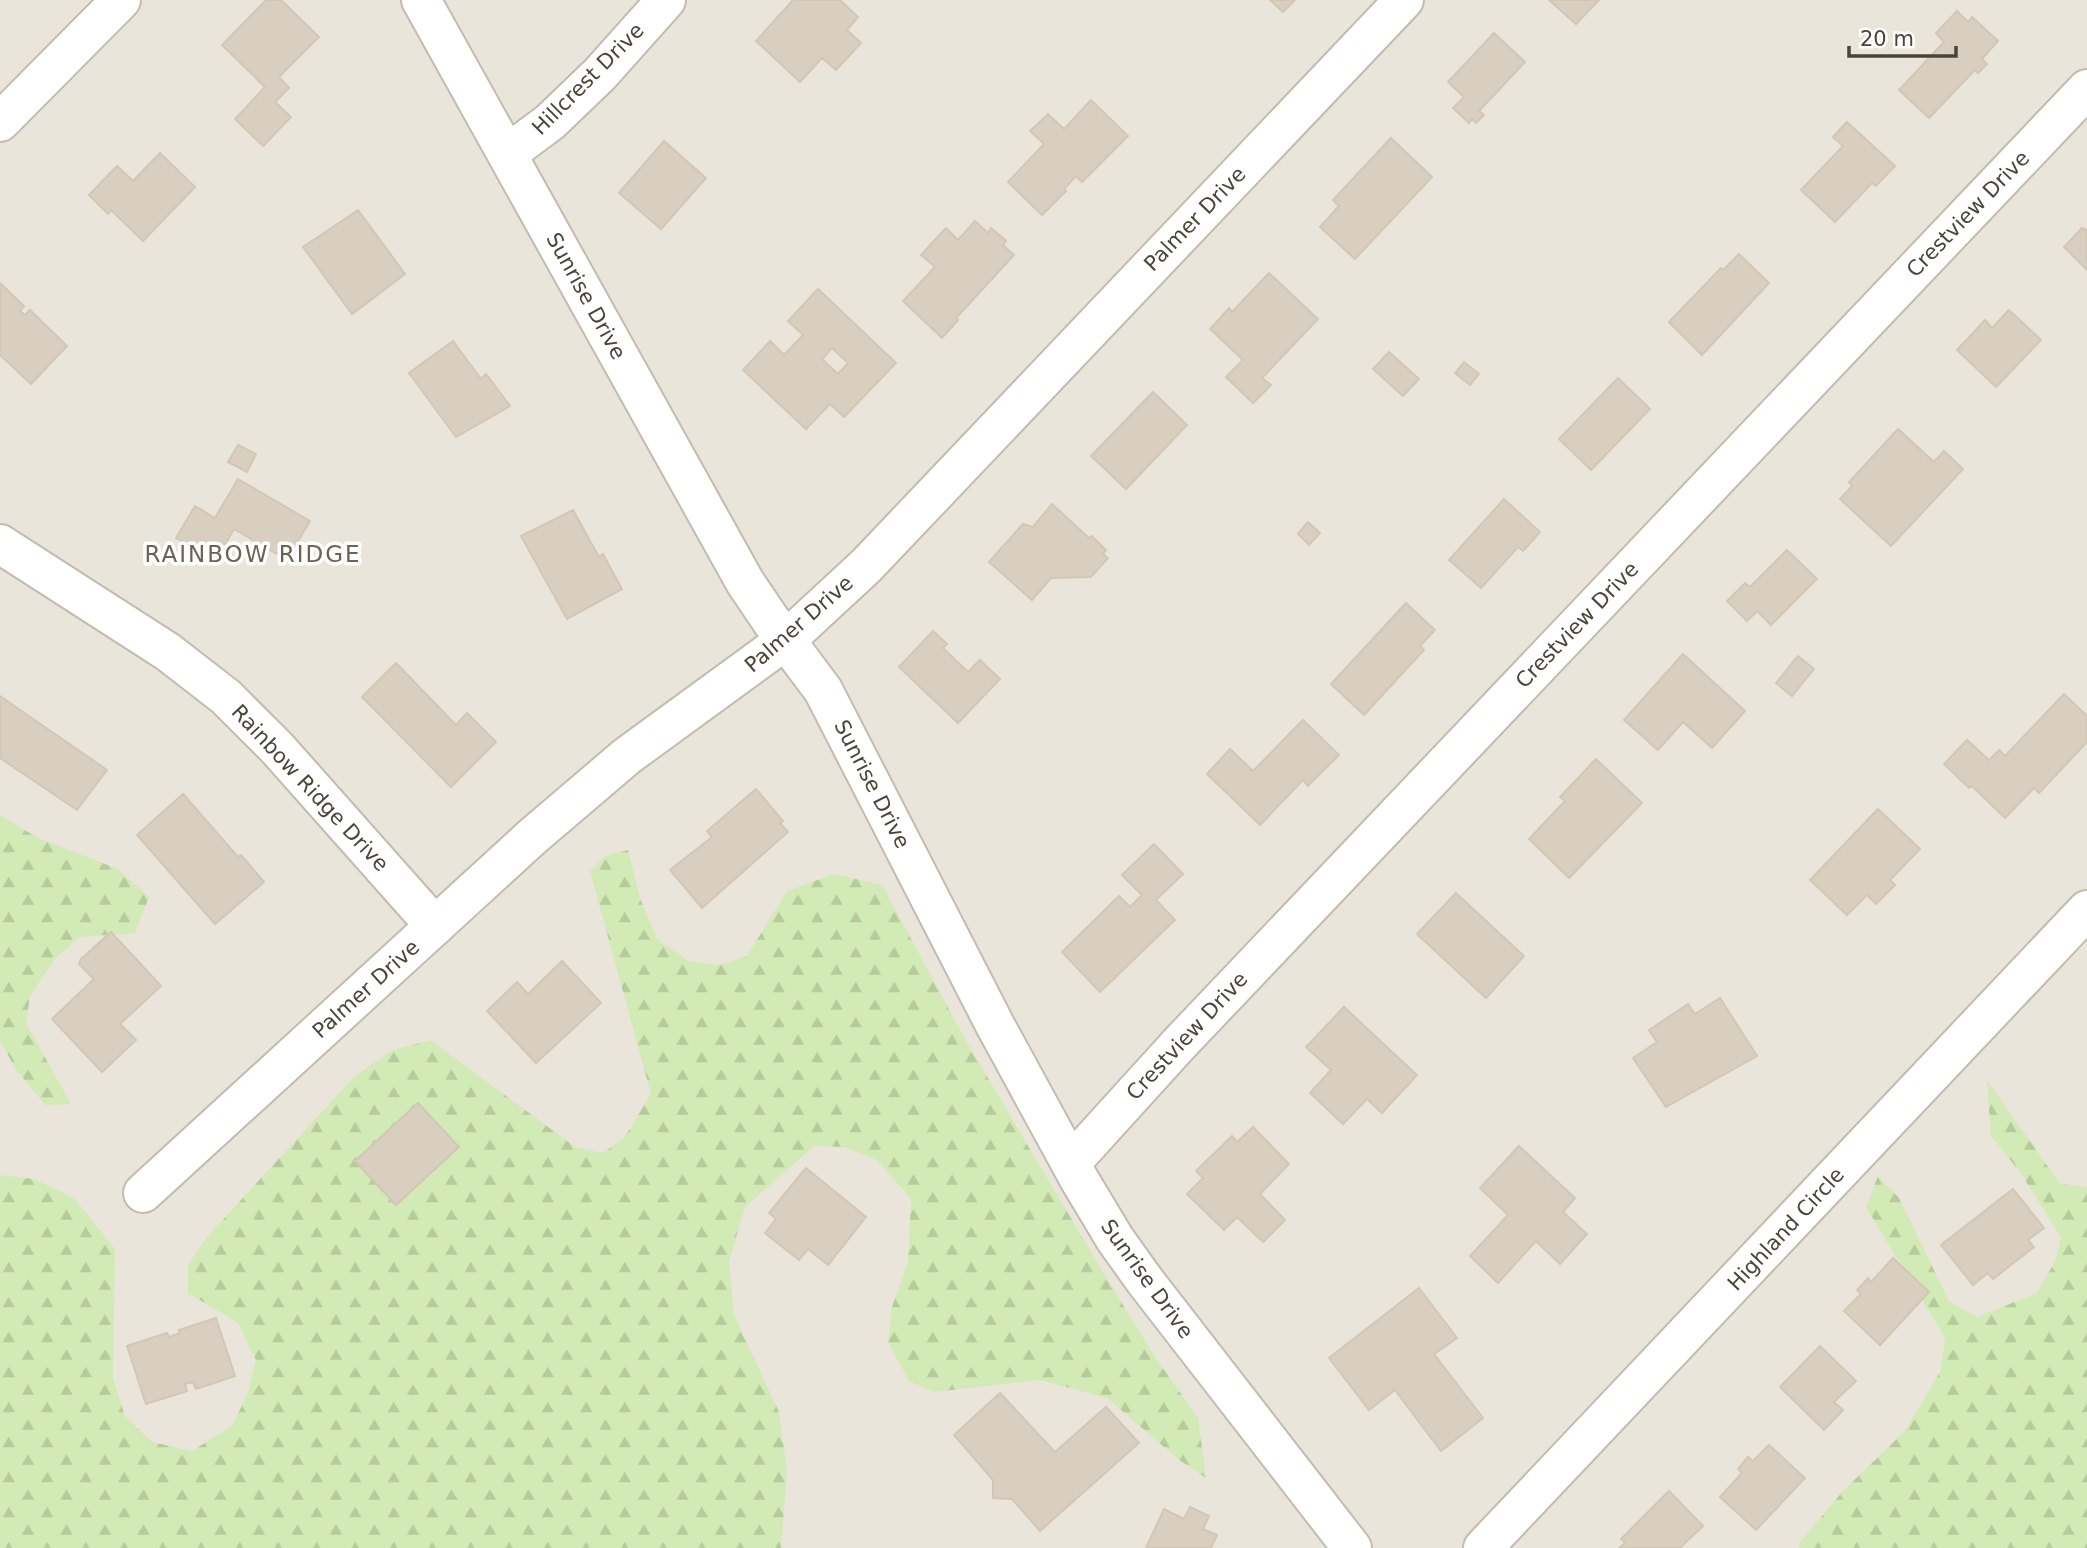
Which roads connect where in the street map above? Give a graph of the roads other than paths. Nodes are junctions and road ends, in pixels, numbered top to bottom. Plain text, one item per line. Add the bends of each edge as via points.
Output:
1 (121, 0) edge
2 (421, 0) edge
3 (666, 0) edge
4 (1404, 0) edge
5 (2087, 89) edge
6 (0, 122) edge
7 (507, 154) junction
8 (0, 544) edge
9 (786, 639) junction
10 (2087, 910) edge
11 (435, 926) junction
12 (1070, 1163) junction
13 (143, 1193) dead end
14 (1352, 1548) edge
15 (1483, 1548) edge

1 - 6 street
2 - 7 street, Sunrise Drive
3 - 7 street, Hillcrest Drive via 600,74 550,122
4 - 9 street, Palmer Drive via 866,566
5 - 12 street, Crestview Drive
7 - 9 street, Sunrise Drive via 745,582
8 - 11 street, Rainbow Ridge Drive via 168,652 226,697
9 - 11 street, Palmer Drive via 588,788
9 - 12 street, Sunrise Drive via 829,700
10 - 15 street, Highland Circle
11 - 13 street, Palmer Drive
12 - 14 street, Sunrise Drive via 1145,1281

